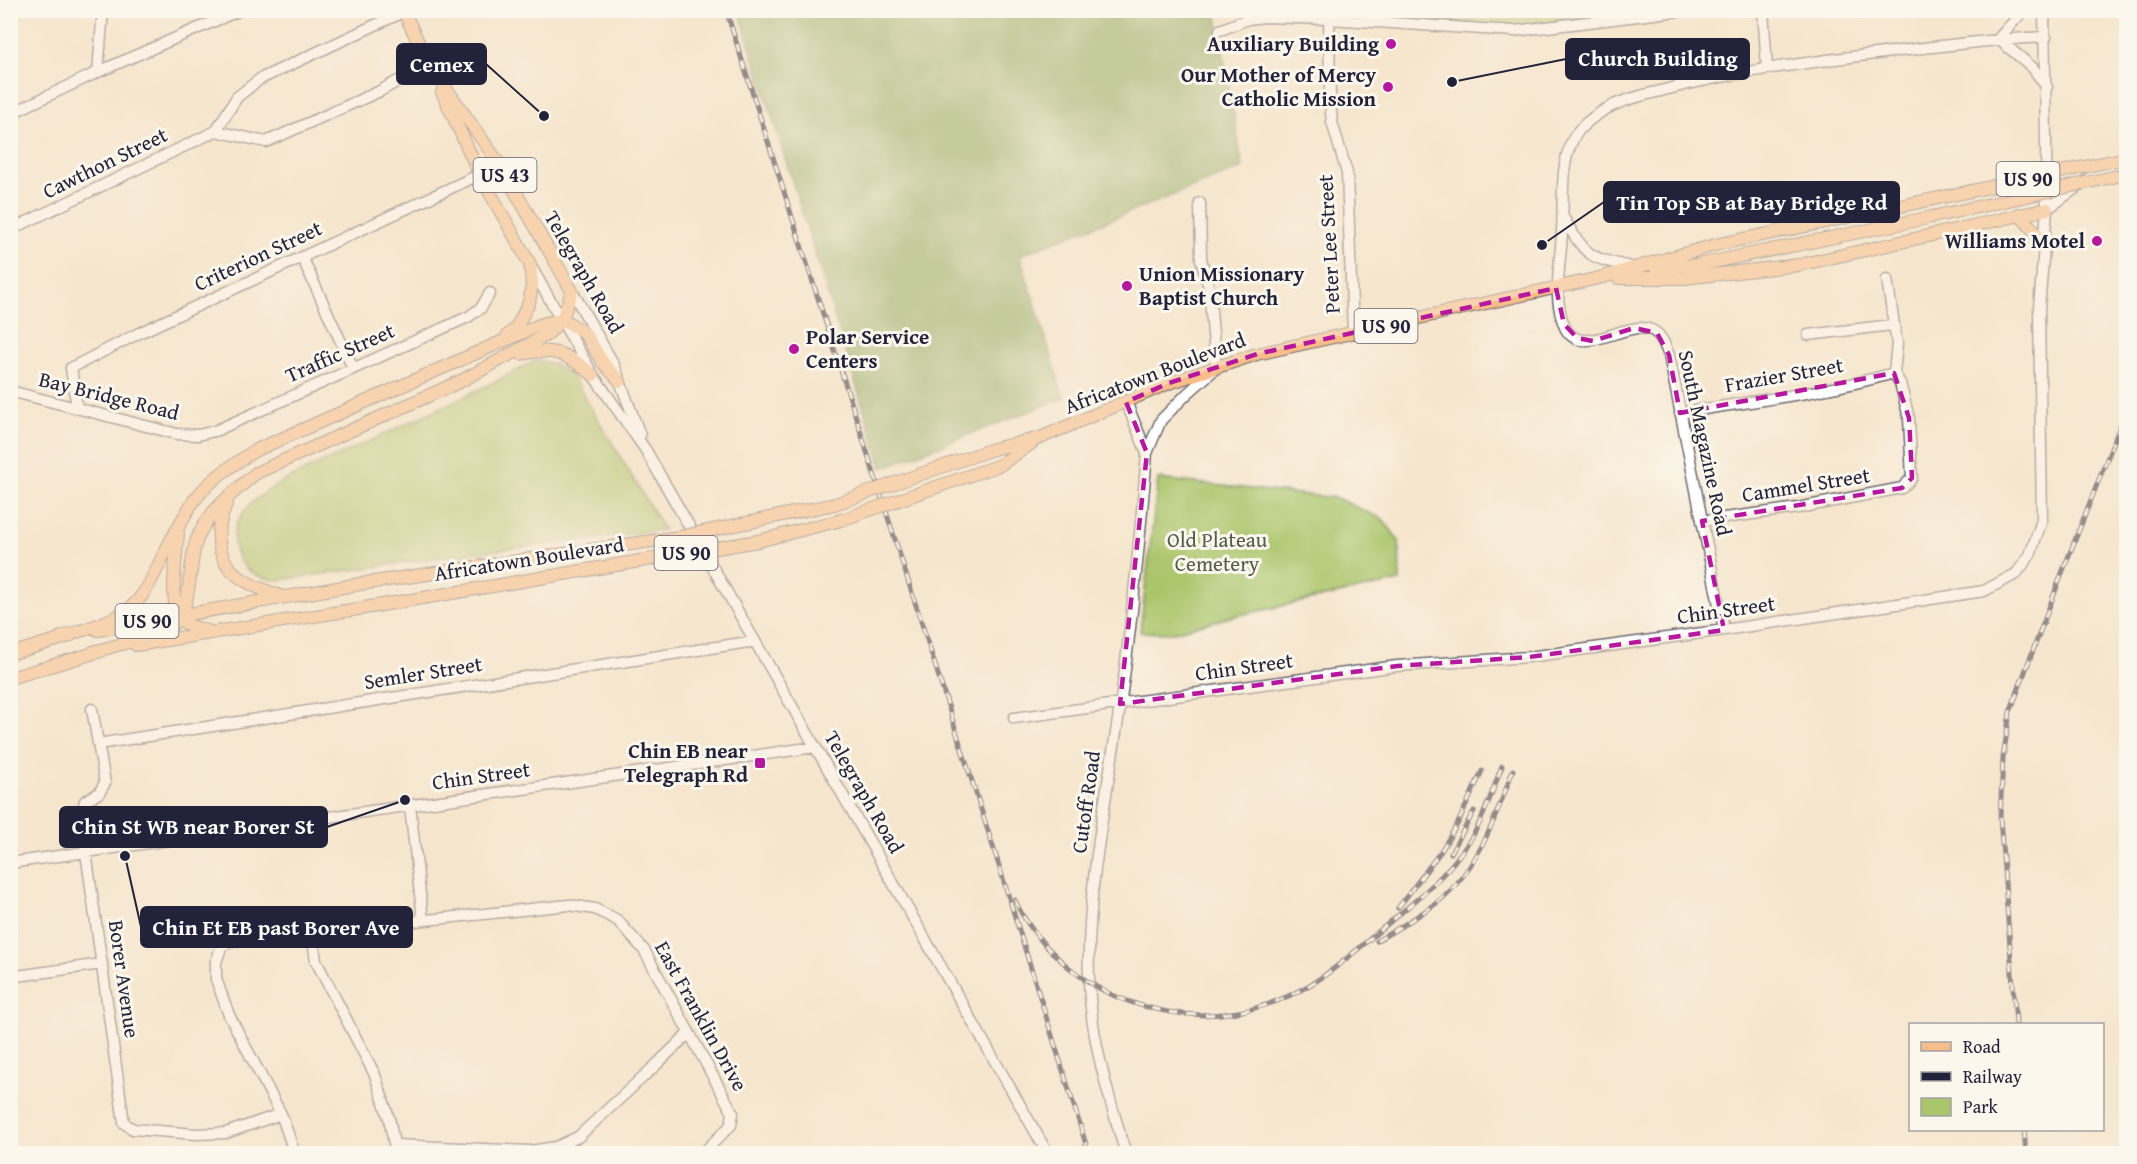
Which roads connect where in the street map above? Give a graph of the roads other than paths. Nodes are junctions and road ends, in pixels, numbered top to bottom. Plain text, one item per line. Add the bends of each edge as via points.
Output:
1 (103, 10) edge
2 (240, 10) edge
3 (1687, 10) edge
4 (1763, 10) edge
5 (2024, 10) edge
6 (2044, 10) edge
7 (403, 11) edge
8 (1329, 15) edge
9 (1220, 30) dead end
10 (2046, 37) junction
11 (1998, 39) junction
12 (429, 64) junction
13 (1767, 68) junction
14 (98, 72) junction
15 (2047, 87) junction
16 (10, 114) edge
17 (216, 130) junction
18 (2127, 158) edge
19 (500, 165) junction
20 (2127, 168) edge
21 (2127, 174) edge
22 (480, 175) junction
23 (1200, 203) dead end
24 (2048, 209) junction
25 (2019, 214) junction
26 (1563, 217) junction
27 (10, 230) edge
28 (2044, 242) junction
29 (302, 257) junction
30 (530, 264) junction
31 (1636, 268) junction
32 (1599, 278) junction
33 (1887, 279) dead end
34 (1556, 288) junction
35 (572, 291) junction
36 (490, 293) dead end
37 (562, 319) junction
38 (1892, 325) junction
39 (1353, 333) junction
40 (1808, 335) dead end
41 (501, 341) junction
42 (508, 357) junction
43 (353, 368) junction
44 (1216, 368) junction
45 (1894, 373) junction
46 (593, 375) junction
47 (620, 381) junction
48 (10, 391) edge
49 (1126, 402) junction
50 (77, 408) junction
51 (1680, 413) junction
52 (198, 435) joint
53 (1040, 438) junction
54 (645, 449) junction
55 (1148, 453) junction
56 (228, 496) junction
57 (1702, 521) junction
58 (179, 528) junction
59 (285, 597) junction
60 (179, 616) junction
61 (1724, 630) junction
62 (213, 632) junction
63 (61, 637) junction
64 (754, 641) junction
65 (93, 652) junction
66 (10, 654) edge
67 (10, 678) edge
68 (1120, 704) junction
69 (92, 709) dead end
70 (1014, 718) dead end
71 (98, 744) junction
72 (815, 747) junction
73 (410, 806) junction
74 (86, 852) junction
75 (10, 863) edge
76 (423, 920) junction
77 (312, 933) junction
78 (102, 964) junction
79 (10, 977) edge
80 (689, 1032) junction
81 (281, 1114) junction
82 (396, 1149) edge
83 (295, 1154) edge
84 (702, 1154) edge
85 (1048, 1154) edge
86 (1126, 1154) edge

1 - 14 street
2 - 14 street
3 - 8 street via 1515,31
4 - 13 street
5 - 11 street
6 - 10 street, Chin Street
7 - 12 main road, Telegraph Road / US 43
7 - 17 street via 260,79 237,98
8 - 9 street via 1264,16
8 - 39 street, Peter Lee Street via 1332,122 1347,173
10 - 11 street
10 - 15 street, Chin Street
11 - 13 street
11 - 15 street via 2032,67
12 - 17 street via 380,91 266,142
12 - 19 main road, Telegraph Road / US 43
12 - 22 main road, Telegraph Road / US 43
13 - 26 street via 1628,99 1596,116 1571,144 1566,160
14 - 16 street
15 - 24 street, Chin Street
17 - 27 street, Cawthon Street
18 - 31 main road, Africatown Boulevard / US 90, bridge via 1714,245
19 - 22 street, Criterion Street
19 - 35 main road, Telegraph Road / US 43
20 - 24 street via 2094,175
21 - 31 main road, Africatown Boulevard / US 90, bridge via 1698,265
22 - 29 street, Criterion Street
22 - 30 main road, Telegraph Road / US 43
23 - 44 street via 1202,259 1209,288
24 - 25 main road
24 - 28 street, Chin Street
25 - 28 main road
25 - 32 main road via 1799,265 1684,278
26 - 31 street via 1589,255
26 - 34 street
28 - 61 street, Chin Street via 2039,309 2043,520 2030,555 2016,574 1984,591
29 - 43 street
29 - 50 street, Criterion Street via 71,368
30 - 37 street, Telegraph Road
30 - 41 main road via 529,303 516,328
31 - 32 main road, Africatown Boulevard / US 90
32 - 34 main road, Africatown Boulevard / US 90
33 - 38 street
34 - 39 main road, Africatown Boulevard / US 90
34 - 51 street, South Magazine Road via 1564,324 1577,338 1593,340 1634,328 1657,333 1669,355
35 - 37 main road
35 - 47 street, Telegraph Road
36 - 43 street, Traffic Street via 481,308 468,317
37 - 41 main road
37 - 42 main road via 548,334
37 - 46 street, Telegraph Road
37 - 47 main road via 584,332
38 - 40 street
38 - 45 street via 1897,345
39 - 44 main road, Africatown Boulevard / US 90 via 1257,354
41 - 58 main road via 254,451 218,475 192,504
42 - 46 main road via 554,351 576,361
42 - 56 main road via 256,473
43 - 52 street, Traffic Street
44 - 49 main road, Africatown Boulevard / US 90
44 - 55 street, Cutoff Road via 1161,420
45 - 51 street, Frazier Street
45 - 57 street, Cammel Street via 1909,418 1912,478 1902,488
46 - 54 street, Telegraph Road
47 - 54 street, Telegraph Road
48 - 50 street, Bay Bridge Road
49 - 53 main road, Africatown Boulevard / US 90
49 - 55 street, Cutoff Road
50 - 52 street, Bay Bridge Road via 177,434
51 - 57 street, South Magazine Road
53 - 59 main road, Africatown Boulevard / US 90, bridge via 993,449 835,504 679,537
53 - 62 main road, Africatown Boulevard / US 90, bridge via 999,465 841,520 758,541
54 - 64 street, Telegraph Road
55 - 68 street, Cutoff Road
56 - 59 main road via 219,529 226,562 247,584
56 - 60 main road via 209,516 196,542 189,589
57 - 61 street, South Magazine Road
58 - 60 main road via 174,594
58 - 63 main road via 139,600 109,620
59 - 60 main road, Africatown Boulevard / US 90
60 - 62 main road via 190,626
60 - 63 main road, Africatown Boulevard / US 90
60 - 65 main road via 173,624 150,634
61 - 68 street, Chin Street via 1529,657 1397,666
62 - 65 main road, Africatown Boulevard / US 90
63 - 66 main road, Africatown Boulevard / US 90
64 - 71 street, Semler Street
64 - 72 street, Telegraph Road
65 - 67 main road, Africatown Boulevard / US 90
68 - 70 street, Chin Street
68 - 86 street, Cutoff Road via 1090,916 1089,982 1103,1080
69 - 71 street
71 - 74 street, Borer Avenue via 105,783 99,793 85,801 82,811
72 - 73 street, Chin Street
72 - 85 street, Telegraph Road
73 - 74 street, Chin Street
73 - 76 street
74 - 75 street, Chin Street
74 - 78 street, Borer Avenue
76 - 77 street
76 - 80 street, East Franklin Drive via 569,905 596,909 617,920 644,950
77 - 81 street via 244,939 222,945 216,962 216,979 229,1015
77 - 82 street via 316,961 375,1075
78 - 79 street
78 - 81 street, Borer Avenue via 124,1123 133,1129 226,1133
80 - 82 street via 578,1137 556,1147 530,1152
80 - 84 street, East Franklin Drive via 733,1113 731,1125
81 - 83 street

